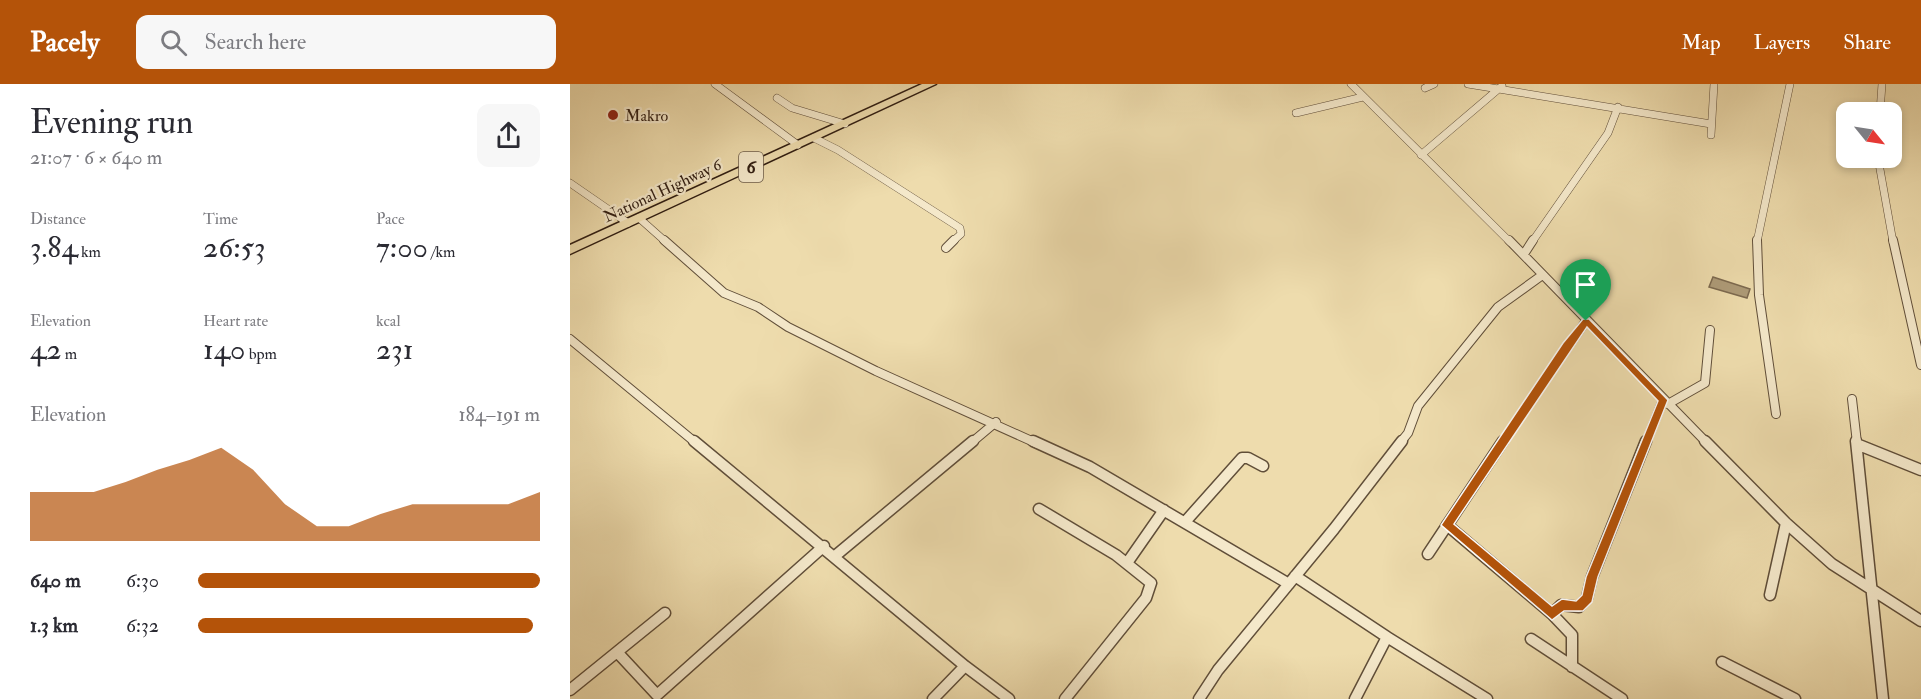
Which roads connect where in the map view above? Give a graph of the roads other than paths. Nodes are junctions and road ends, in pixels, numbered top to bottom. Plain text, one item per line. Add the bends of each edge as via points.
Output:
1 (715, 84) edge
2 (931, 84) edge
3 (1351, 84) edge
4 (1434, 84) edge
5 (1468, 84) edge
6 (1714, 84) edge
7 (1790, 84) edge
8 (1882, 84) edge
9 (1502, 86) edge
10 (1425, 88) dead end
11 (1363, 97) junction
12 (777, 98) dead end
13 (1881, 102) edge
14 (1618, 107) junction
15 (1296, 114) dead end
16 (845, 124) junction
17 (1712, 124) junction
18 (1711, 135) dead end
19 (814, 138) junction
20 (798, 145) junction
21 (1421, 154) junction
22 (1879, 168) edge
23 (570, 183) edge
24 (634, 221) junction
25 (946, 248) dead end
26 (570, 250) edge
27 (1524, 254) junction
28 (1540, 276) junction
29 (1586, 321) junction
30 (1710, 330) dead end
31 (570, 339) edge
32 (1921, 365) edge
33 (1852, 399) dead end
34 (1665, 402) junction
35 (1776, 414) dead end
36 (996, 422) junction
37 (1859, 445) junction
38 (1263, 466) dead end
39 (1921, 470) edge
40 (1039, 509) dead end
41 (1164, 510) junction
42 (1185, 522) junction
43 (1786, 523) junction
44 (1447, 525) junction
45 (824, 546) junction
46 (1428, 554) dead end
47 (835, 556) junction
48 (1126, 563) junction
49 (1292, 580) junction
50 (1872, 591) junction
51 (1770, 595) dead end
52 (665, 613) dead end
53 (1552, 614) junction
54 (1921, 621) edge
55 (1387, 637) junction
56 (1532, 639) dead end
57 (617, 652) junction
58 (1722, 662) dead end
59 (965, 666) junction
60 (1572, 667) junction
61 (570, 690) edge
62 (933, 699) edge
63 (1009, 699) edge
64 (1065, 699) edge
65 (1199, 699) edge
66 (1355, 699) edge
67 (1487, 699) edge
68 (1622, 699) edge
69 (1795, 699) edge
70 (1883, 699) edge

1 - 20 street
2 - 16 highway, National Highway 6 / 6
3 - 11 street
4 - 10 street
5 - 9 street
6 - 17 street
7 - 35 street via 1756,250
8 - 13 street
9 - 14 street
9 - 21 street
11 - 15 street
11 - 21 street
12 - 16 street via 792,108
14 - 17 street
14 - 27 street via 1608,133
16 - 19 highway, National Highway 6 / 6
17 - 18 street
19 - 20 highway, National Highway 6 / 6
19 - 25 street via 960,228 962,234
20 - 24 highway, National Highway 6 / 6
21 - 27 street
22 - 32 street
23 - 24 street
24 - 26 highway, National Highway 6 / 6
24 - 36 street via 724,293 758,307 788,327 876,371
27 - 28 street
28 - 29 street
28 - 49 street via 1492,314 1418,406 1408,433
29 - 34 street
29 - 44 street
30 - 34 street via 1705,383
31 - 45 street
33 - 37 street
34 - 43 street
34 - 53 street via 1592,577 1587,598 1579,607 1562,605
36 - 41 street via 1090,467
36 - 47 street
37 - 39 street
37 - 50 street
38 - 42 street via 1242,459
40 - 48 street
41 - 42 street
41 - 48 street
42 - 49 street
43 - 50 street via 1832,564
43 - 51 street
44 - 46 street
44 - 53 street
45 - 47 street
45 - 57 street via 657,695
47 - 59 street
48 - 64 street via 1151,584 1146,598
49 - 55 street
49 - 65 street
50 - 54 street
50 - 70 street
52 - 57 street
53 - 60 street via 1572,635
55 - 66 street
55 - 67 street
56 - 60 street
57 - 61 street
58 - 69 street
59 - 62 street
59 - 63 street
60 - 68 street

